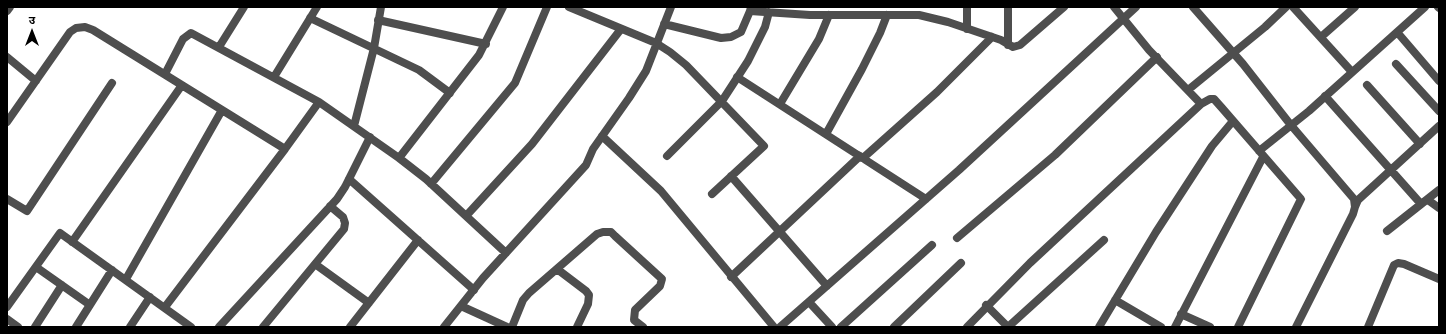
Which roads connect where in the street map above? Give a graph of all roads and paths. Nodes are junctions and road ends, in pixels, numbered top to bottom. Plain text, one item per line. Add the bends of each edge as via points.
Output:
1 (10, 7) edge
2 (244, 7) edge
3 (317, 7) edge
4 (382, 7) edge
5 (503, 7) edge
6 (548, 7) edge
7 (569, 7) edge
8 (671, 7) edge
9 (967, 7) edge
10 (1008, 7) edge
11 (1064, 7) edge
12 (1114, 7) edge
13 (1136, 7) edge
14 (1193, 7) edge
15 (1286, 7) edge
16 (1293, 7) edge
17 (1355, 7) edge
18 (1425, 7) edge
19 (750, 9) edge
20 (585, 10) edge
21 (7, 11) edge
22 (897, 11) edge
23 (770, 12) junction
24 (824, 13) edge
25 (887, 15) junction
26 (310, 18) junction
27 (1124, 18) junction
28 (378, 20) junction
29 (664, 24) junction
30 (621, 29) junction
31 (967, 29) junction
32 (1397, 32) junction
33 (992, 37) junction
34 (1321, 37) junction
35 (656, 43) junction
36 (486, 44) junction
37 (1008, 45) junction
38 (219, 47) junction
39 (374, 48) junction
40 (1234, 53) junction
41 (7, 57) edge
42 (1156, 58) junction
43 (1396, 64) dead end
44 (1352, 72) junction
45 (165, 74) junction
46 (274, 77) junction
47 (737, 77) junction
48 (36, 81) junction
49 (1439, 81) edge
50 (112, 83) dead end
51 (182, 85) junction
52 (1367, 85) dead end
53 (1188, 90) junction
54 (450, 93) junction
55 (1325, 96) junction
56 (722, 101) junction
57 (319, 102) junction
58 (780, 104) junction
59 (1201, 104) junction
60 (222, 110) junction
61 (1439, 111) edge
62 (1233, 121) junction
63 (7, 122) edge
64 (1290, 124) junction
65 (354, 126) junction
66 (1439, 126) edge
67 (826, 134) junction
68 (602, 136) junction
69 (370, 137) junction
70 (1420, 144) junction
71 (285, 149) junction
72 (1261, 154) junction
73 (667, 156) dead end
74 (862, 157) junction
75 (399, 158) junction
76 (1392, 171) junction
77 (731, 176) junction
78 (349, 179) junction
79 (432, 184) junction
80 (1439, 190) edge
81 (712, 194) dead end
82 (7, 199) edge
83 (926, 199) junction
84 (1425, 202) junction
85 (330, 206) junction
86 (1355, 207) junction
87 (1439, 208) edge
88 (466, 216) junction
89 (1387, 231) dead end
90 (780, 233) junction
91 (957, 238) dead end
92 (418, 240) junction
93 (1104, 240) dead end
94 (72, 242) junction
95 (932, 245) dead end
96 (506, 253) junction
97 (961, 263) dead end
98 (315, 264) junction
99 (36, 267) junction
100 (557, 269) junction
101 (112, 270) junction
102 (731, 277) junction
103 (126, 279) junction
104 (1439, 279) edge
105 (62, 285) junction
106 (827, 286) junction
107 (474, 290) junction
108 (150, 297) junction
109 (1115, 300) junction
110 (808, 302) junction
111 (368, 303) junction
112 (90, 305) junction
113 (986, 305) junction
114 (461, 306) junction
115 (7, 307) edge
116 (165, 307) junction
117 (1181, 314) junction
118 (7, 318) edge
119 (18, 327) edge
120 (35, 327) edge
121 (76, 327) edge
122 (130, 327) edge
123 (191, 327) edge
124 (219, 327) edge
125 (264, 327) edge
126 (350, 327) edge
127 (444, 327) edge
128 (507, 327) edge
129 (512, 327) edge
130 (577, 327) edge
131 (643, 327) edge
132 (774, 327) edge
133 (780, 327) edge
134 (832, 327) edge
135 (841, 327) edge
136 (894, 327) edge
137 (967, 327) edge
138 (1008, 327) edge
139 (1099, 327) edge
140 (1161, 327) edge
141 (1175, 327) edge
142 (1210, 327) edge
143 (1238, 327) edge
144 (1296, 327) edge
145 (1368, 327) edge

1 - 21 street
2 - 38 street
3 - 26 street
4 - 28 street
5 - 36 street
6 - 79 street via 515,83
7 - 20 street
8 - 29 street
9 - 31 street
10 - 37 street
11 - 37 street via 1020,45
12 - 27 street
13 - 27 street
14 - 40 street
15 - 40 street
16 - 34 street
17 - 34 street
18 - 32 street
19 - 23 street
19 - 29 street via 741,32 731,37 721,38
20 - 30 street
22 - 25 street
22 - 31 street
23 - 24 street
23 - 47 street via 765,27
24 - 25 street
24 - 58 street via 819,39
25 - 67 street via 871,51
26 - 39 street
26 - 46 street
27 - 42 street
27 - 83 street
28 - 36 street
28 - 39 street
29 - 35 street
30 - 35 street
30 - 88 street via 532,144
31 - 33 street
32 - 44 street
32 - 49 street
33 - 37 street
33 - 74 street via 937,92
34 - 44 street
35 - 56 street via 686,66
35 - 68 street via 642,76
36 - 54 street
38 - 45 street via 196,34 186,35
38 - 46 street
39 - 54 street via 427,74
39 - 65 street
40 - 53 street
40 - 64 street
41 - 48 street
42 - 53 street
42 - 91 street via 1055,155
43 - 61 street
44 - 55 street
45 - 48 street via 85,27 70,32
45 - 51 street
46 - 57 street
47 - 56 street
47 - 58 street
48 - 63 street
50 - 82 street via 27,211
51 - 60 street
51 - 94 street
52 - 70 street
53 - 59 street
54 - 75 street
55 - 64 street
55 - 76 street
56 - 73 street
56 - 77 street via 764,146
57 - 65 street
57 - 71 street
58 - 67 street
59 - 62 street via 1207,99 1214,99
59 - 113 street
60 - 71 street
60 - 103 street
62 - 72 street
62 - 109 street via 1212,146
64 - 72 street
64 - 86 street via 1354,199
65 - 69 street
66 - 70 street
67 - 74 street
68 - 96 street via 586,165
68 - 102 street via 661,191
69 - 75 street
69 - 78 street
70 - 76 street
71 - 116 street
72 - 117 street
72 - 143 street via 1301,199
74 - 83 street
74 - 90 street
75 - 79 street
76 - 84 street
76 - 86 street via 1358,200
77 - 81 street
77 - 90 street
78 - 85 street
78 - 92 street
79 - 88 street
80 - 84 street
83 - 106 street
84 - 87 street
84 - 89 street
85 - 98 street via 343,217 344,229
85 - 124 street
86 - 144 street
88 - 96 street
90 - 102 street
90 - 106 street
92 - 107 street
92 - 111 street
93 - 138 street
94 - 99 street via 60,233
94 - 101 street
95 - 135 street
96 - 107 street
97 - 136 street
98 - 111 street
98 - 125 street
99 - 105 street
99 - 115 street
100 - 129 street via 529,292
100 - 130 street via 589,295 588,304
100 - 131 street via 597,234 610,232 662,279 660,286 635,310 634,320
101 - 103 street
101 - 112 street
102 - 132 street
103 - 108 street
104 - 145 street via 1404,264 1394,265
105 - 112 street
105 - 120 street
106 - 110 street
107 - 114 street
108 - 116 street
108 - 122 street
109 - 139 street
109 - 140 street
110 - 133 street
110 - 134 street
111 - 126 street
112 - 121 street
113 - 137 street
113 - 138 street
114 - 127 street
114 - 128 street
116 - 123 street
117 - 141 street
117 - 142 street
118 - 119 street

